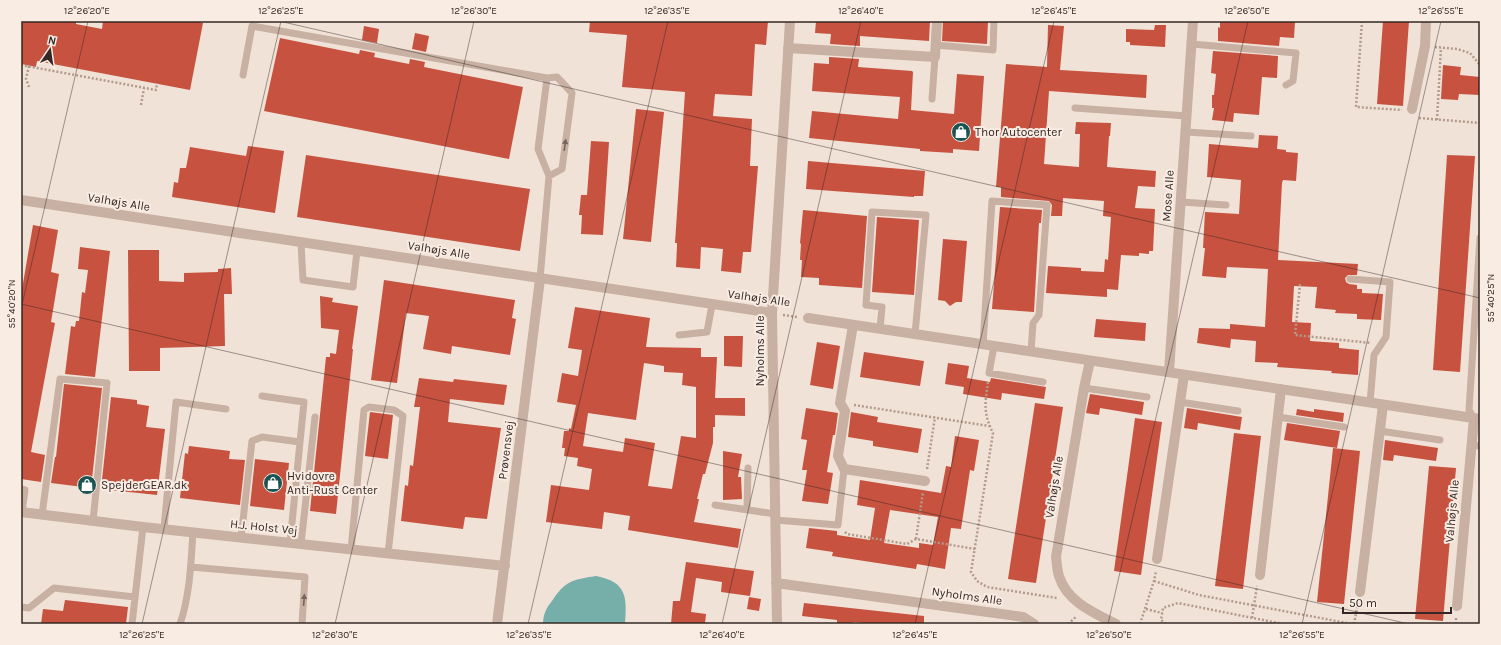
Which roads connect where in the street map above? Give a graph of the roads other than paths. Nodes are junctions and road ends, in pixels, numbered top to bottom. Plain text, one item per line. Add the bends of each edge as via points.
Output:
1 (790, 21) edge
2 (937, 21) edge
3 (994, 21) edge
4 (1193, 21) edge
5 (1426, 21) edge
6 (1192, 44) junction
7 (936, 45) junction
8 (788, 48) junction
9 (935, 57) junction
10 (243, 75) dead end
11 (546, 78) junction
12 (1286, 85) dead end
13 (932, 99) dead end
14 (1075, 108) dead end
15 (1412, 109) road end
16 (1187, 116) junction
17 (1186, 132) junction
18 (1252, 136) dead end
19 (548, 176) junction
20 (21, 200) edge
21 (1181, 202) junction
22 (1226, 205) dead end
23 (1480, 238) edge
24 (302, 242) junction
25 (357, 251) junction
26 (540, 278) junction
27 (1350, 279) dead end
28 (712, 305) junction
29 (772, 314) junction
30 (808, 318) road end
31 (853, 325) junction
32 (880, 329) junction
33 (915, 334) junction
34 (679, 335) dead end
35 (983, 345) junction
36 (994, 346) junction
37 (1031, 352) junction
38 (1090, 361) junction
39 (1169, 372) junction
40 (1184, 375) junction
41 (1043, 382) dead end
42 (1084, 388) junction
43 (1280, 389) junction
44 (262, 396) dead end
45 (1147, 397) dead end
46 (1180, 402) junction
47 (1370, 403) junction
48 (1383, 405) junction
49 (226, 409) dead end
50 (1238, 411) dead end
51 (315, 417) dead end
52 (1278, 417) junction
53 (1477, 419) edge
54 (1344, 427) dead end
55 (1380, 431) junction
56 (1440, 440) dead end
57 (300, 442) junction
58 (1476, 446) edge
59 (748, 468) dead end
60 (844, 469) junction
61 (925, 481) dead end
62 (21, 489) edge
63 (715, 505) dead end
64 (747, 510) junction
65 (21, 512) edge
66 (42, 515) junction
67 (775, 517) junction
68 (94, 521) junction
69 (143, 527) junction
70 (164, 528) junction
71 (193, 532) junction
72 (241, 538) junction
73 (290, 543) junction
74 (302, 544) junction
75 (351, 550) junction
76 (388, 554) junction
77 (1157, 559) road end
78 (505, 566) junction
79 (190, 567) junction
80 (1260, 575) road end
81 (776, 583) junction
82 (1360, 592) road end
83 (135, 597) junction
84 (1457, 606) dead end
85 (21, 607) edge
86 (132, 624) edge
87 (180, 624) edge
88 (302, 624) edge
89 (497, 624) edge
90 (777, 624) edge
91 (1034, 624) edge
92 (1116, 624) edge

1 - 8 street, Nyholms Alle
2 - 7 street
3 - 7 lane via 993,50
4 - 6 street, Mose Alle
5 - 15 street via 1425,46
6 - 12 lane via 1296,53 1293,81
6 - 16 street, Mose Alle
7 - 9 street
8 - 9 street
8 - 29 street, Nyholms Alle
9 - 13 lane
10 - 11 lane via 252,26
11 - 19 lane via 538,149
19 -> 11 lane via 562,169 572,93 557,78
14 - 16 lane
16 - 17 street, Mose Alle
17 - 18 lane
17 - 21 street, Mose Alle
19 - 26 lane
20 - 24 street, Valhøjs Alle
21 - 22 lane
21 - 39 street, Mose Alle
23 - 53 lane, Valhøjs Alle via 1470,410
24 - 25 street, Valhøjs Alle
24 - 25 lane via 302,280 353,287
25 - 26 street, Valhøjs Alle
26 - 28 street, Valhøjs Alle
26 - 78 street, Prøvensvej
27 - 47 lane via 1390,282 1386,337 1374,355
28 - 29 street, Valhøjs Alle
28 - 34 lane via 707,332
29 - 67 street, Nyholms Alle
30 - 31 street
31 - 32 street
31 - 60 street via 840,403 844,410 838,456
32 - 33 street
32 - 33 lane via 882,307 866,305 872,212 926,215
33 - 35 street
35 - 36 street
35 - 37 lane via 992,201 1047,205 1039,315 1033,323
36 - 37 street
36 - 41 lane via 989,373
37 - 38 street
38 - 39 street
38 - 42 street, Valhøjs Alle
39 - 40 street
40 - 43 street
40 - 46 street
42 - 45 lane
42 - 92 street, Valhøjs Alle via 1056,557 1059,576 1067,592 1085,608
43 - 47 street
43 - 52 street
44 - 57 lane via 304,402
46 - 50 lane
46 - 77 street
47 - 48 street
48 - 53 street
48 - 55 street
49 - 70 lane via 176,402
51 - 74 lane
52 - 54 lane
52 - 80 street
53 - 58 street, Valhøjs Alle
55 - 56 lane
55 - 82 street
57 - 72 lane via 262,437 252,441
57 - 73 lane
58 - 84 street, Valhøjs Alle
59 - 64 lane
60 - 61 street
60 - 67 lane via 838,525
62 - 65 lane via 25,490
63 - 64 lane
64 - 67 lane
65 - 66 street, H.J. Holst Vej
66 - 68 street, H.J. Holst Vej
66 - 68 lane via 60,379 107,383
67 - 81 street, Nyholms Alle
68 - 69 street, H.J. Holst Vej
69 - 70 street, H.J. Holst Vej
69 - 83 lane
70 - 71 street, H.J. Holst Vej
71 - 72 street, H.J. Holst Vej
71 - 79 lane
72 - 73 street, H.J. Holst Vej
73 - 74 street, H.J. Holst Vej
74 - 75 street, H.J. Holst Vej
75 - 76 street, H.J. Holst Vej
75 - 76 lane via 364,410 369,407 394,410 403,416
76 - 78 street, H.J. Holst Vej
78 - 89 street, Prøvensvej
79 - 87 lane via 184,613
88 -> 79 lane via 306,577
81 - 90 street, Nyholms Alle
81 - 91 street, Nyholms Alle via 1023,617
83 - 85 lane via 54,588 29,608
83 - 86 lane

